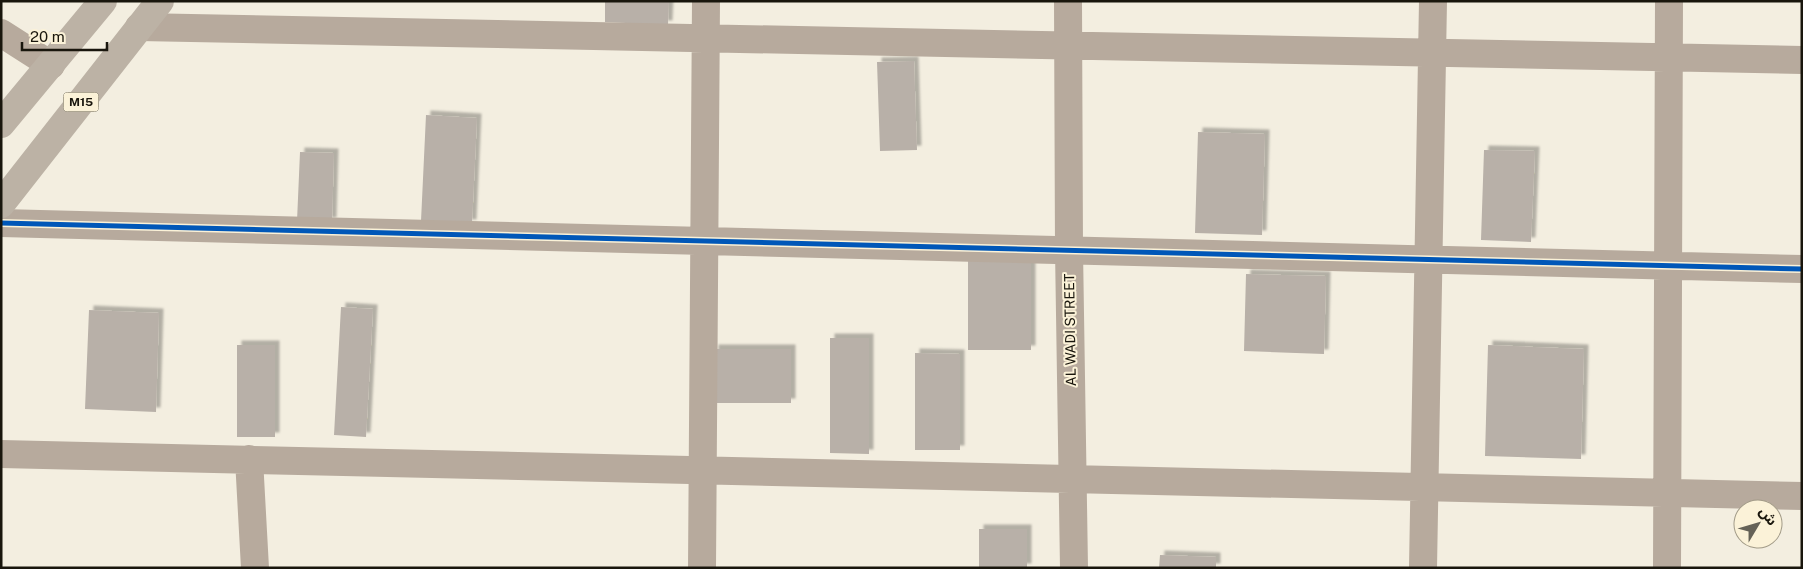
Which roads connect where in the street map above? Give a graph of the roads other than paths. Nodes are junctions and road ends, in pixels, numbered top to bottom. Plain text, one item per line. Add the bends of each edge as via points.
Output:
1 (103, 1) edge
2 (160, 1) edge
3 (706, 1) edge
4 (1068, 1) edge
5 (1432, 1) edge
6 (1669, 1) edge
7 (139, 27) junction
8 (1, 33) edge
9 (706, 38) junction
10 (1067, 46) junction
11 (1432, 53) junction
12 (1669, 58) junction
13 (1802, 60) edge
14 (51, 65) junction
15 (1, 124) edge
16 (1, 204) edge
17 (1, 223) edge
18 (704, 241) junction
19 (1069, 250) junction
20 (1428, 260) junction
21 (1668, 266) junction
22 (1802, 269) edge
23 (1, 454) edge
24 (249, 460) junction
25 (702, 470) junction
26 (1072, 479) junction
27 (1424, 487) junction
28 (1667, 493) junction
29 (1802, 496) edge
30 (255, 568) edge
31 (702, 568) edge
32 (1074, 568) edge
33 (1423, 568) edge
34 (1667, 568) edge

1 - 14 highway
2 - 7 highway, M15
3 - 9 street
4 - 10 street, AL WADI STREET
5 - 11 street
6 - 12 street
7 - 9 street
7 - 16 highway, M15
8 - 14 street
9 - 10 street
9 - 18 street
10 - 11 street
10 - 19 street, AL WADI STREET
11 - 12 street
11 - 20 street
12 - 13 street
12 - 21 street
14 - 15 highway
17 - 18 street
18 - 19 street
18 - 25 street
19 - 20 street
19 - 26 street, AL WADI STREET
20 - 21 street
20 - 27 street
21 - 22 street
21 - 28 street
23 - 24 street
24 - 25 street
24 - 30 street
25 - 26 street
25 - 31 street
26 - 27 street
26 - 32 street, AL WADI STREET
27 - 28 street
27 - 33 street
28 - 29 street
28 - 34 street

